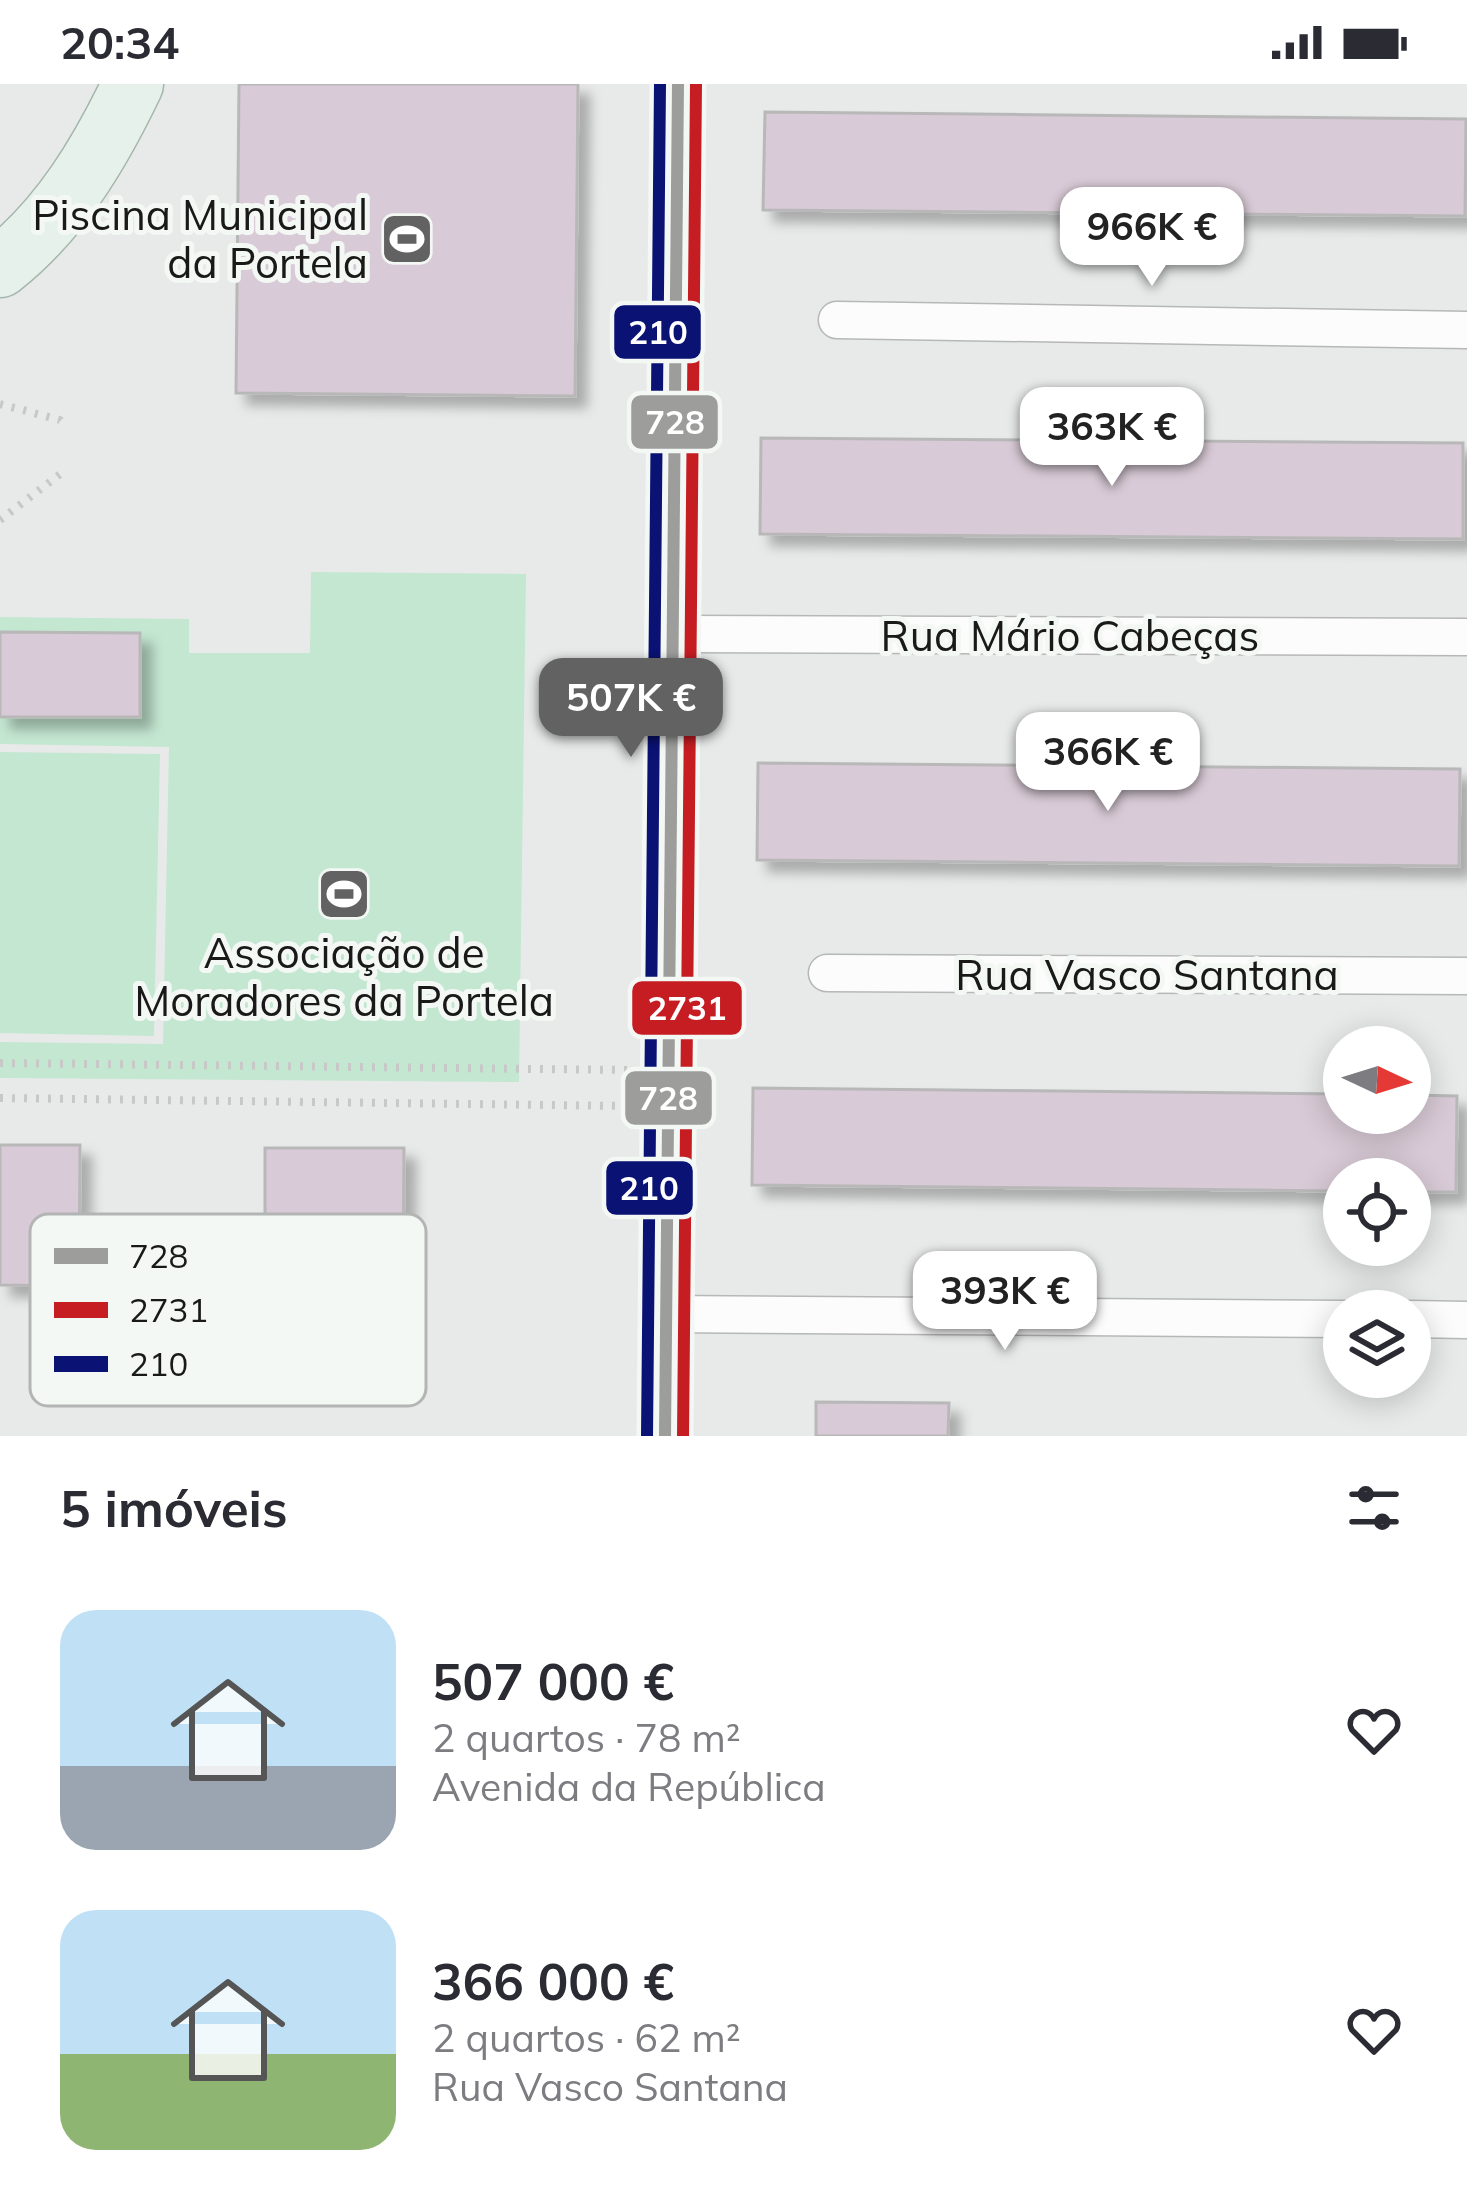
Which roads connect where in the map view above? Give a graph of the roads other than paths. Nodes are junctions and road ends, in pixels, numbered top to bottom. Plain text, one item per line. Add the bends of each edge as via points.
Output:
1 (133, 84) edge
2 (678, 84) edge
3 (0, 267) edge
4 (837, 320) dead end
5 (1467, 330) edge
6 (673, 634) junction
7 (1467, 638) edge
8 (827, 973) dead end
9 (1467, 976) edge
10 (666, 1315) junction
11 (1323, 1319) edge
12 (1431, 1319) edge
13 (1467, 1320) edge
14 (665, 1436) edge

1 - 3 main road via 82,179
2 - 6 street
4 - 5 street
6 - 7 street, Rua Mário Cabeças
6 - 10 street
8 - 9 street, Rua Vasco Santana
10 - 11 street
10 - 14 street
12 - 13 street

